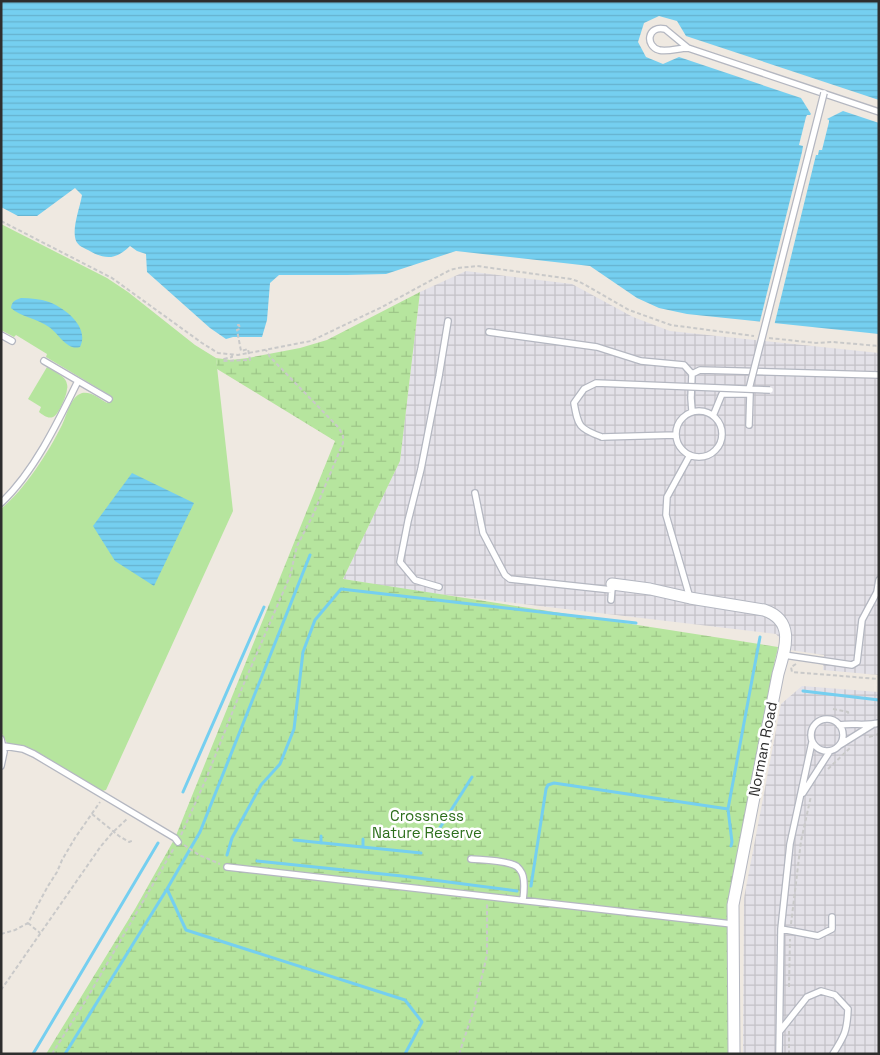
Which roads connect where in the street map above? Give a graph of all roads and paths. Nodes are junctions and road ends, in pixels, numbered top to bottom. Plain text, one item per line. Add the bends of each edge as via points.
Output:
1 (688, 48) junction
2 (824, 93) junction
3 (879, 112) edge
4 (1, 221) edge
5 (448, 321) dead end
6 (237, 325) dead end
7 (489, 332) dead end
8 (1, 335) edge
9 (758, 336) dead end
10 (766, 337) dead end
11 (12, 341) dead end
12 (879, 346) edge
13 (266, 350) junction
14 (249, 353) junction
15 (232, 354) junction
16 (44, 361) dead end
17 (692, 374) junction
18 (879, 375) edge
19 (78, 381) junction
20 (749, 390) junction
21 (770, 390) dead end
22 (108, 399) dead end
23 (692, 411) junction
24 (713, 416) junction
25 (749, 425) dead end
26 (676, 435) junction
27 (690, 455) junction
28 (475, 493) dead end
29 (1, 503) edge
30 (879, 580) edge
31 (439, 587) dead end
32 (612, 587) junction
33 (690, 598) junction
34 (611, 600) dead end
35 (784, 655) junction
36 (799, 663) dead end
37 (879, 679) edge
38 (833, 709) dead end
39 (850, 724) junction
40 (876, 724) edge
41 (840, 725) junction
42 (879, 734) edge
43 (867, 737) dead end
44 (1, 739) edge
45 (812, 742) junction
46 (840, 745) junction
47 (4, 746) junction
48 (854, 746) dead end
49 (830, 751) junction
50 (1, 766) edge
51 (826, 771) dead end
52 (812, 791) dead end
53 (104, 796) junction
54 (800, 796) junction
55 (132, 813) junction
56 (92, 814) junction
57 (114, 831) junction
58 (134, 840) dead end
59 (178, 842) junction
60 (471, 859) dead end
61 (227, 867) joint
62 (487, 897) junction
63 (523, 900) junction
64 (832, 917) dead end
65 (28, 923) junction
66 (732, 924) junction
67 (781, 929) junction
68 (791, 930) junction
69 (40, 933) junction
70 (1, 934) edge
71 (1, 990) edge
72 (788, 995) dead end
73 (788, 1019) junction
74 (780, 1031) junction
75 (52, 1054) edge
76 (460, 1054) edge
77 (734, 1054) edge
78 (779, 1054) edge
79 (789, 1054) edge
80 (833, 1054) edge

1 - 1 lane via 657,49 651,44 650,37 655,29 662,28
1 - 2 lane
2 - 3 lane
2 - 20 lane, bridge
4 - 15 path via 112,278 218,353
5 - 31 lane via 400,562 415,580
6 - 14 path via 241,351 248,348
7 - 17 lane via 597,347 641,362 684,365
8 - 11 lane
9 - 13 path via 671,325 629,310 580,282 477,266 450,270 311,341
10 - 12 path
13 - 14 path
13 - 59 path via 339,428 343,443 297,546 290,576
14 - 15 path
14 - 15 path via 250,360 223,362 232,358
16 - 19 lane
17 - 18 lane via 700,370
17 - 23 lane
19 - 22 lane
19 - 29 lane via 30,468
20 - 21 lane, bridge
20 - 26 lane, bridge via 596,383 584,389 574,403 577,421 588,432 602,436
23 - 24 lane
23 - 26 lane via 677,426
24 - 25 lane via 722,394 750,394
24 - 27 lane via 722,429 722,442 711,455 700,458
26 - 27 lane via 682,449
27 - 33 lane via 667,498 666,514
28 - 32 lane via 484,533 510,579
30 - 35 lane via 877,592 862,620 857,662 852,665
32 - 33 street, Norman Road via 650,589
32 - 34 lane
33 - 35 street, Norman Road via 773,613 784,627
35 - 66 street, Norman Road
36 - 37 path via 791,667 792,672
38 - 39 path via 848,712
39 - 40 lane
39 - 41 lane
40 - 46 lane
41 - 45 lane via 834,720 819,721 811,730
41 - 46 lane via 843,732
42 - 43 path
44 - 47 lane
45 - 49 lane via 816,748
45 - 54 lane
46 - 49 lane
47 - 50 lane
47 - 53 lane via 28,751
48 - 51 path
49 - 54 lane
52 - 68 path via 801,841
53 - 55 lane
53 - 56 path
54 - 67 lane via 790,844
55 - 57 path
55 - 59 lane
56 - 57 path
56 - 65 path via 62,860
57 - 58 path via 129,842
57 - 69 path
59 - 61 path
59 - 75 path
60 - 63 lane via 517,866 524,878
61 - 62 lane
62 - 63 lane
62 - 76 path via 487,955
63 - 66 lane
64 - 68 lane via 832,929 818,936
65 - 69 path
65 - 70 path
66 - 77 street, Norman Road
67 - 68 lane
67 - 74 lane
68 - 72 path
69 - 71 path
73 - 74 lane
73 - 79 path
73 - 80 lane via 807,998 820,991 835,995 848,1009 847,1028
74 - 78 lane

